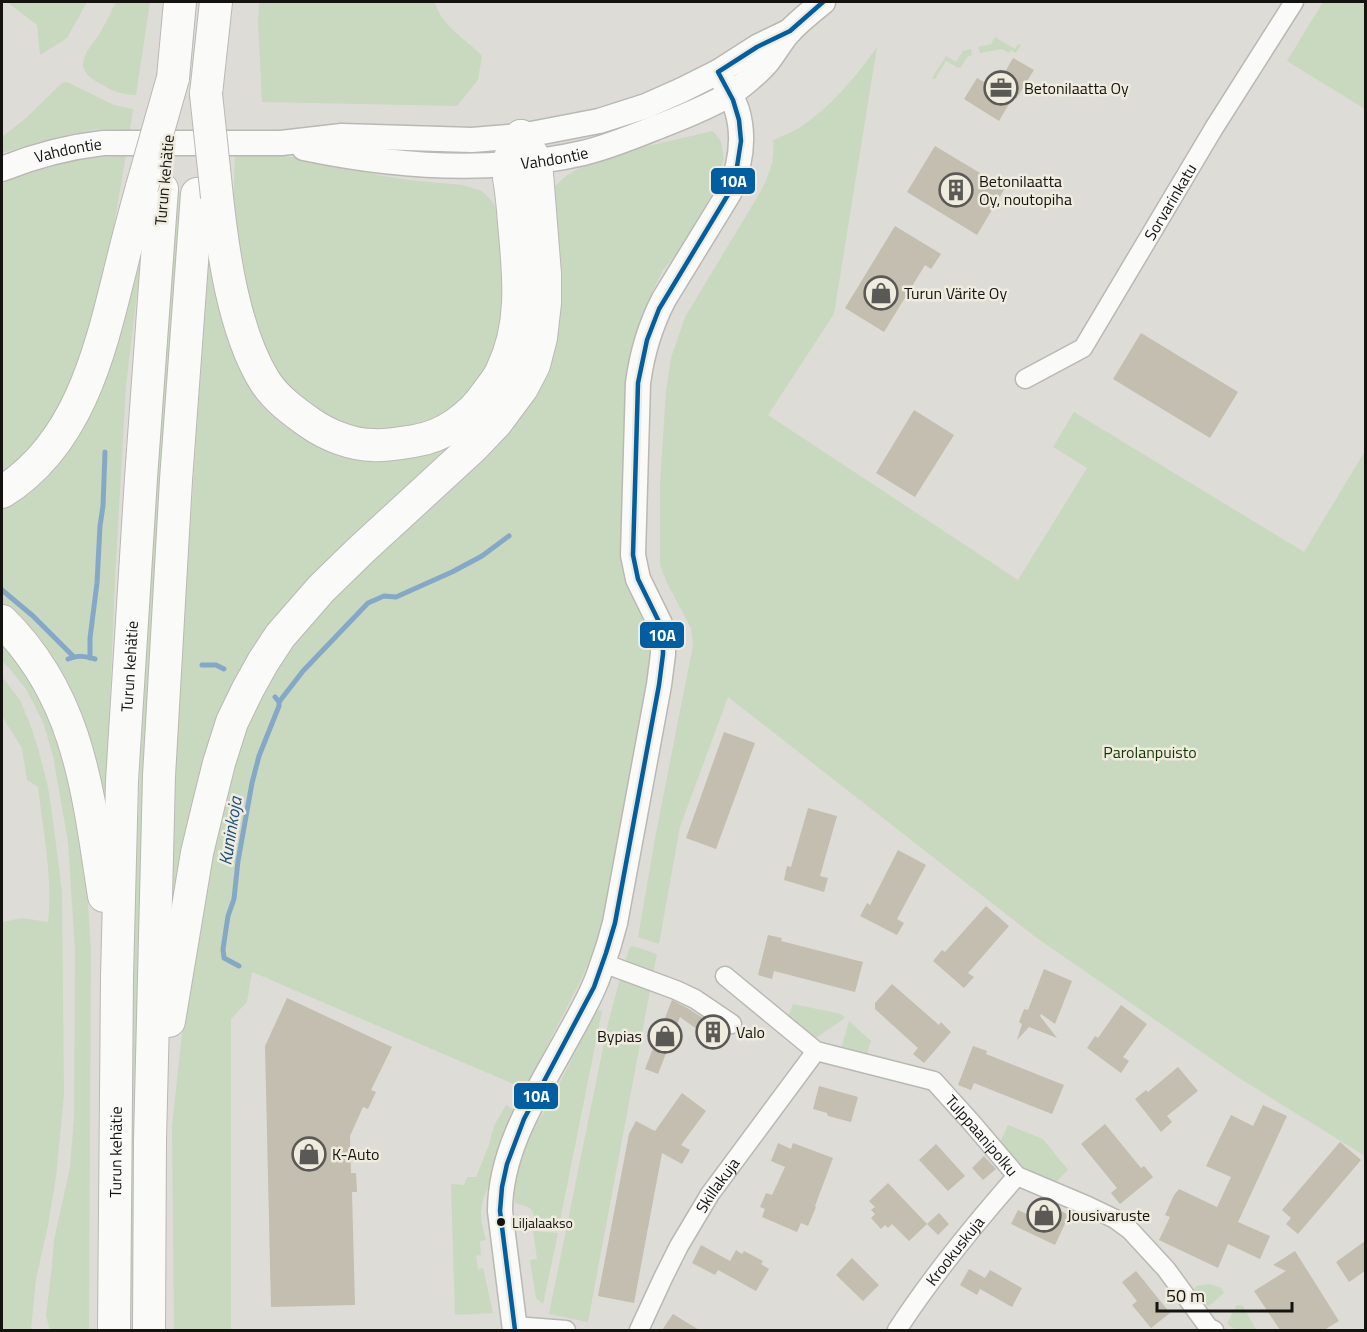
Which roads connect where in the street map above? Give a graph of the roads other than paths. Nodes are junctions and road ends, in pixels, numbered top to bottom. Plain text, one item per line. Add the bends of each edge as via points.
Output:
1 (180, 2) edge
2 (216, 2) edge
3 (823, 2) edge
4 (1294, 2) edge
5 (790, 31) junction
6 (718, 72) junction
7 (731, 94) junction
8 (521, 154) junction
9 (2, 169) edge
10 (152, 188) junction
11 (207, 196) junction
12 (1025, 379) dead end
13 (2, 492) edge
14 (2, 621) edge
15 (603, 963) junction
16 (725, 976) dead end
17 (117, 977) junction
18 (732, 1024) dead end
19 (816, 1051) junction
20 (150, 1140) junction
21 (1017, 1176) junction
22 (515, 1328) edge
23 (114, 1330) edge
24 (149, 1330) edge
25 (566, 1330) edge
26 (639, 1330) edge
27 (897, 1330) edge
28 (1210, 1330) edge

1 - 10 highway, bridge via 174,69
2 - 11 highway, bridge via 208,79
3 - 5 street, Vahdontie
4 - 12 street, Sorvarinkatu via 1083,348
5 - 6 street, Vahdontie
5 - 7 street, Vahdontie via 766,64
6 - 7 street
6 - 8 street, Vahdontie via 646,106
7 - 8 street, Vahdontie via 602,148 583,153
7 - 15 street via 740,129 735,178 664,299 641,360 633,555 638,579 660,624 663,654 615,923
8 - 9 street, Vahdontie via 472,140 342,136 281,143 103,143 46,154
8 - 11 highway via 516,249 519,299 510,352 501,373 464,419 420,440 399,443 356,443 315,427 293,412 264,380 238,317 221,237
8 - 20 highway via 544,274 545,303 534,365 496,423 307,605 280,636 248,689 219,763 197,853
10 - 13 highway via 80,401 46,455
10 - 17 highway, Turun kehätie via 142,466 122,781
11 - 20 highway, Turun kehätie via 177,468 159,777
14 - 17 highway via 33,657 66,716 78,752 91,809
15 - 18 street via 676,990
15 - 22 street via 532,1102 503,1176 500,1211
16 - 19 street, Tulppaanipolku
17 - 23 highway, Turun kehätie
19 - 21 street, Tulppaanipolku via 934,1081
19 - 26 street, Skillakuja via 710,1194 679,1246
20 - 24 highway, Turun kehätie
21 - 27 street, Krookuskuja via 954,1251
21 - 28 street, Tulppaanipolku via 1088,1206 1130,1230 1166,1269
22 - 25 street

